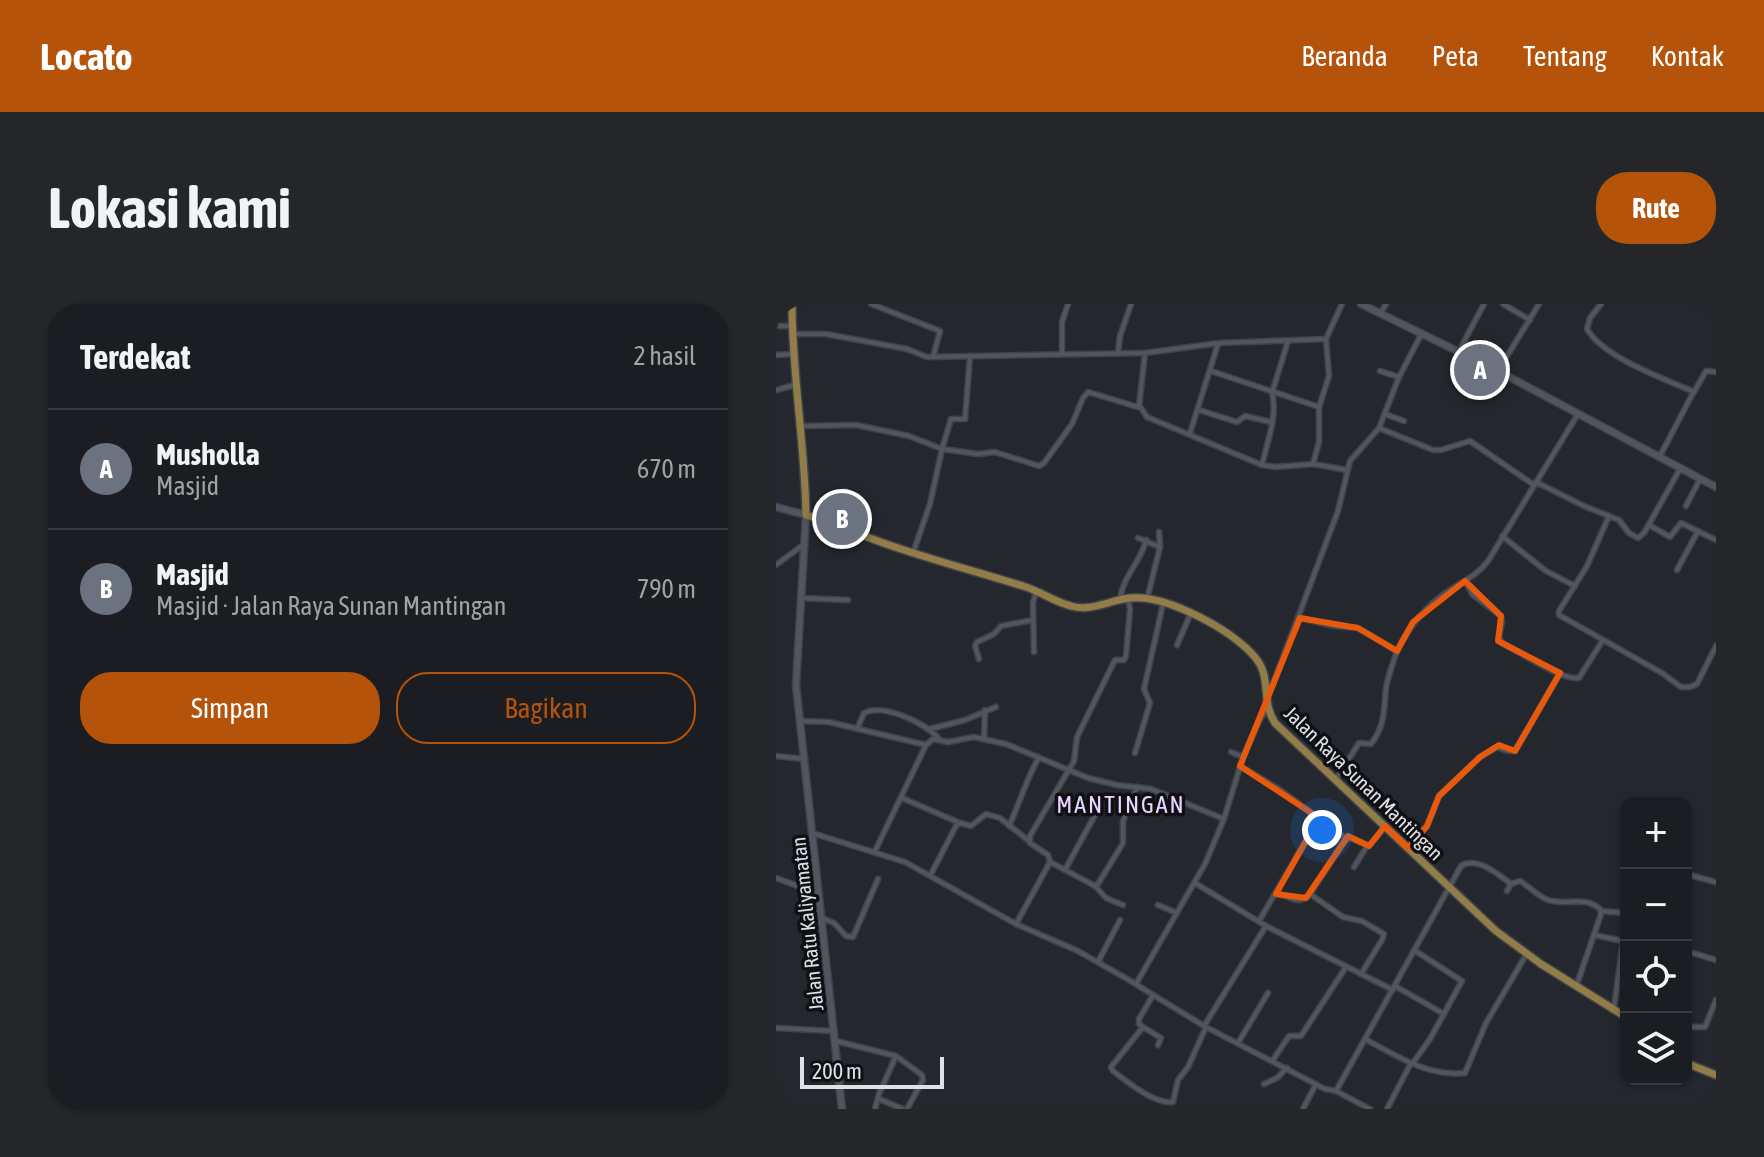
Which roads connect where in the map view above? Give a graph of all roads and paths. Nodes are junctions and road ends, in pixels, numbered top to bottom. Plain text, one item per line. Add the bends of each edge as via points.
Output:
1 (792, 304) edge
2 (871, 304) edge
3 (1068, 304) edge
4 (1131, 304) edge
5 (1342, 304) edge
6 (1361, 304) edge
7 (1386, 304) edge
8 (1484, 304) edge
9 (1503, 304) edge
10 (1539, 304) edge
11 (1601, 304) edge
12 (1380, 314) junction
13 (1530, 320) junction
14 (776, 326) edge
15 (792, 330) junction
16 (1422, 332) junction
17 (1326, 339) junction
18 (1288, 341) junction
19 (1219, 343) junction
20 (1459, 351) junction
21 (1062, 353) junction
22 (1118, 353) junction
23 (1145, 353) junction
24 (794, 354) junction
25 (776, 355) edge
26 (970, 356) junction
27 (933, 357) junction
28 (1211, 371) junction
29 (1380, 371) dead end
30 (1498, 371) junction
31 (1716, 372) edge
32 (1399, 377) junction
33 (795, 385) junction
34 (776, 390) edge
35 (1694, 392) junction
36 (1272, 393) junction
37 (1138, 407) junction
38 (1319, 407) junction
39 (1199, 410) junction
40 (1385, 414) junction
41 (1578, 414) junction
42 (1404, 421) dead end
43 (1271, 422) junction
44 (801, 426) junction
45 (1379, 428) junction
46 (1190, 433) junction
47 (942, 449) junction
48 (1659, 458) junction
49 (1313, 464) junction
50 (1262, 465) junction
51 (1680, 469) junction
52 (1347, 470) junction
53 (1700, 479) junction
54 (1535, 483) junction
55 (1715, 483) edge
56 (845, 491) dead end
57 (1686, 506) dead end
58 (776, 507) edge
59 (806, 515) junction
60 (1609, 516) junction
61 (837, 524) junction
62 (1649, 525) junction
63 (1698, 531) junction
64 (1159, 532) dead end
65 (1502, 536) junction
66 (1138, 538) dead end
67 (1146, 540) junction
68 (1716, 540) edge
69 (805, 543) junction
70 (1160, 546) junction
71 (913, 553) junction
72 (776, 565) edge
73 (1677, 570) dead end
74 (1465, 581) junction
75 (1575, 586) junction
76 (1036, 591) junction
77 (800, 598) junction
78 (1124, 599) junction
79 (1147, 599) junction
80 (848, 600) dead end
81 (1163, 602) junction
82 (1191, 613) junction
83 (1300, 618) junction
84 (1033, 620) junction
85 (1603, 640) junction
86 (1177, 645) dead end
87 (1716, 646) edge
88 (1397, 651) junction
89 (1034, 652) dead end
90 (1714, 657) edge
91 (979, 659) dead end
92 (1560, 673) junction
93 (996, 707) dead end
94 (1266, 707) junction
95 (985, 710) junction
96 (801, 721) junction
97 (857, 729) junction
98 (930, 729) junction
99 (984, 739) junction
100 (941, 741) junction
101 (926, 745) junction
102 (1231, 752) dead end
103 (1135, 753) dead end
104 (776, 756) edge
105 (1039, 757) junction
106 (1243, 757) junction
107 (805, 759) junction
108 (1240, 766) junction
109 (1069, 770) junction
110 (1336, 780) junction
111 (1137, 787) junction
112 (902, 798) junction
113 (1095, 815) dead end
114 (1319, 818) junction
115 (1224, 819) junction
116 (960, 823) junction
117 (1009, 826) junction
118 (1386, 827) junction
119 (812, 833) junction
120 (1347, 839) junction
121 (1029, 841) junction
122 (1367, 846) junction
123 (1408, 848) junction
124 (875, 851) junction
125 (1050, 862) junction
126 (1354, 867) dead end
127 (1065, 870) junction
128 (930, 876) junction
129 (1692, 876) edge
130 (776, 878) edge
131 (878, 879) dead end
132 (1716, 882) edge
133 (1195, 883) junction
134 (1511, 884) junction
135 (1095, 886) junction
136 (1450, 888) junction
137 (818, 891) junction
138 (1507, 891) dead end
139 (1276, 894) junction
140 (1310, 894) junction
141 (1123, 905) dead end
142 (1158, 905) dead end
143 (1601, 911) junction
144 (1177, 913) junction
145 (1620, 913) edge
146 (820, 917) junction
147 (1120, 920) dead end
148 (1259, 921) junction
149 (1016, 924) junction
150 (1266, 926) junction
151 (1594, 935) junction
152 (1621, 941) edge
153 (1414, 950) junction
154 (1692, 953) edge
155 (1527, 954) junction
156 (1716, 960) edge
157 (1098, 962) junction
158 (1346, 967) junction
159 (1620, 972) edge
160 (1361, 974) junction
161 (1136, 984) junction
162 (1576, 986) junction
163 (1394, 988) junction
164 (1268, 993) dead end
165 (1153, 995) junction
166 (1716, 1000) edge
167 (1614, 1008) junction
168 (1621, 1013) edge
169 (1444, 1014) junction
170 (1205, 1026) junction
171 (1143, 1027) junction
172 (1692, 1027) edge
173 (776, 1028) edge
174 (835, 1031) junction
175 (1365, 1039) junction
176 (836, 1041) junction
177 (1238, 1043) junction
178 (1158, 1045) dead end
179 (896, 1056) junction
180 (1273, 1060) junction
181 (1412, 1063) junction
182 (1692, 1065) edge
183 (1287, 1068) junction
184 (1716, 1075) edge
185 (1264, 1084) dead end
186 (1316, 1084) junction
187 (1336, 1091) junction
188 (879, 1099) junction
189 (842, 1109) edge
190 (875, 1109) edge
191 (905, 1109) edge
192 (1303, 1109) edge
193 (1370, 1109) edge
194 (1387, 1109) edge

1 - 15 main road, Jalan Ratu Kaliyamatan
2 - 27 street via 940,331
3 - 21 street
4 - 22 street
5 - 17 street
6 - 12 main road
7 - 12 street
8 - 20 street
9 - 13 street
10 - 13 street
11 - 35 street via 1587,327 1592,337 1617,356
12 - 16 main road
13 - 30 street
14 - 15 street
15 - 24 main road, Jalan Ratu Kaliyamatan
15 - 27 street
16 - 20 main road
16 - 32 street
17 - 18 street
17 - 38 street via 1329,376
18 - 19 street
18 - 36 street
19 - 23 street
19 - 28 street
20 - 30 main road
21 - 22 street
21 - 26 street
22 - 23 street
23 - 37 street
24 - 25 street
24 - 33 main road, Jalan Ratu Kaliyamatan
26 - 27 street
26 - 47 street via 965,419 950,420
28 - 36 street
28 - 39 street
29 - 32 street
30 - 41 main road
31 - 35 street via 1706,371
32 - 40 street
33 - 34 street
33 - 44 main road, Jalan Ratu Kaliyamatan
35 - 48 street
36 - 38 street
36 - 43 street
37 - 46 street via 1147,417
37 - 47 street via 1086,392 1072,424 1039,466 995,452
38 - 49 street
39 - 43 street via 1237,422 1245,416
39 - 46 street
40 - 42 street
40 - 45 street
41 - 48 main road
41 - 54 street
43 - 50 street
44 - 47 street via 856,425
44 - 59 main road, Jalan Ratu Kaliyamatan
45 - 52 street via 1353,455
45 - 54 street via 1433,450 1470,441
46 - 50 street
47 - 71 street
48 - 51 main road
49 - 50 street
49 - 52 street
51 - 53 main road
51 - 62 street
52 - 83 street
53 - 55 main road
53 - 57 street
54 - 60 street
54 - 65 street
56 - 61 street
58 - 59 main road, Jalan Raya Sunan Mantingan
59 - 61 main road, Jalan Raya Sunan Mantingan
59 - 69 main road, Jalan Ratu Kaliyamatan
60 - 62 street via 1638,538
60 - 75 street
61 - 71 main road, Jalan Raya Sunan Mantingan
62 - 63 street via 1670,537 1680,523
63 - 68 street
63 - 73 street
64 - 70 street
65 - 74 street via 1482,569
65 - 75 street via 1546,571
66 - 67 street
67 - 70 street
67 - 78 street via 1125,579
69 - 72 street
69 - 77 main road, Jalan Ratu Kaliyamatan
70 - 79 street
71 - 76 main road, Jalan Raya Sunan Mantingan
74 - 88 street via 1413,622
74 - 92 street via 1473,595 1501,616 1502,643
75 - 85 street via 1559,615
76 - 78 main road, Jalan Raya Sunan Mantingan via 1080,608
76 - 84 street
77 - 80 street
77 - 96 main road, Jalan Ratu Kaliyamatan via 796,685
78 - 79 main road, Jalan Raya Sunan Mantingan
78 - 109 street via 1130,609 1126,656 1115,660 1077,737
79 - 81 main road, Jalan Raya Sunan Mantingan
81 - 82 main road, Jalan Raya Sunan Mantingan
81 - 103 street via 1144,689 1150,703
82 - 86 street
82 - 94 main road, Jalan Raya Sunan Mantingan via 1253,655 1265,674
83 - 88 street via 1355,626
83 - 94 street
84 - 89 street
84 - 91 street via 1008,623 977,642
85 - 90 street via 1685,688 1697,684
85 - 92 street via 1579,678
87 - 90 street
88 - 110 street via 1380,729 1371,744 1359,743
92 - 123 street via 1515,751 1497,747 1480,757 1439,796 1427,826
93 - 95 street
94 - 106 street
94 - 110 main road, Jalan Raya Sunan Mantingan via 1275,723
95 - 98 street
95 - 99 street
96 - 97 street
96 - 107 main road, Jalan Ratu Kaliyamatan
97 - 98 street via 870,710
97 - 101 street
98 - 100 street
99 - 100 street
99 - 105 street
100 - 101 street
101 - 112 street
102 - 106 street
104 - 107 street
105 - 109 street
105 - 117 street
106 - 108 street
107 - 119 main road, Jalan Ratu Kaliyamatan
108 - 114 street
108 - 115 street
109 - 111 street
109 - 121 street
110 - 118 main road, Jalan Raya Sunan Mantingan
111 - 115 street
111 - 135 street via 1123,821 1123,843
112 - 116 street
112 - 124 street
113 - 127 street
114 - 120 street
114 - 139 street
115 - 133 street
116 - 117 street via 971,826 992,814
116 - 128 street
117 - 121 street
118 - 122 street
118 - 123 main road, Jalan Raya Sunan Mantingan
119 - 124 street
119 - 137 main road, Jalan Ratu Kaliyamatan
120 - 122 street
120 - 140 street
121 - 125 street
122 - 126 street
123 - 136 main road, Jalan Raya Sunan Mantingan
124 - 128 street
125 - 127 street
125 - 149 street
127 - 135 street
128 - 149 street
129 - 132 street
130 - 137 street
131 - 146 street via 853,937
133 - 144 street
133 - 148 street
134 - 136 street via 1468,862
134 - 138 street
134 - 143 street via 1522,882 1553,902 1589,901
135 - 141 street
136 - 153 street
136 - 155 main road, Jalan Raya Sunan Mantingan
137 - 146 main road, Jalan Ratu Kaliyamatan
139 - 140 street via 1296,901
139 - 148 street
140 - 160 street via 1343,917 1384,934
142 - 144 street
143 - 145 street
143 - 151 street
144 - 161 street
146 - 174 main road, Jalan Ratu Kaliyamatan
147 - 157 street
148 - 150 street
149 - 157 street
150 - 158 street
150 - 170 street
151 - 152 street
151 - 162 street
153 - 163 street
153 - 169 street via 1462,981
154 - 156 street
155 - 162 main road, Jalan Raya Sunan Mantingan
155 - 181 street via 1486,1023 1467,1072 1443,1073
157 - 161 street
158 - 160 street
158 - 180 street via 1301,1036 1289,1036
159 - 167 street
160 - 163 street
161 - 165 street
162 - 167 main road, Jalan Raya Sunan Mantingan
163 - 169 street
163 - 175 street
164 - 177 street
165 - 170 street
165 - 171 street via 1139,1019
166 - 172 street via 1711,1023
167 - 168 main road, Jalan Raya Sunan Mantingan
169 - 181 street
170 - 171 street via 1170,1104 1111,1069
170 - 177 street
171 - 178 street via 1161,1038
173 - 174 street
174 - 176 main road, Jalan Ratu Kaliyamatan
175 - 181 street
175 - 187 street
176 - 179 street
176 - 189 main road, Jalan Ratu Kaliyamatan
177 - 180 street
179 - 188 street
179 - 191 street via 924,1077
180 - 183 street
181 - 194 street
182 - 184 main road
183 - 185 street
183 - 186 street
186 - 187 street
186 - 192 street
187 - 193 street
188 - 190 street
188 - 191 street

